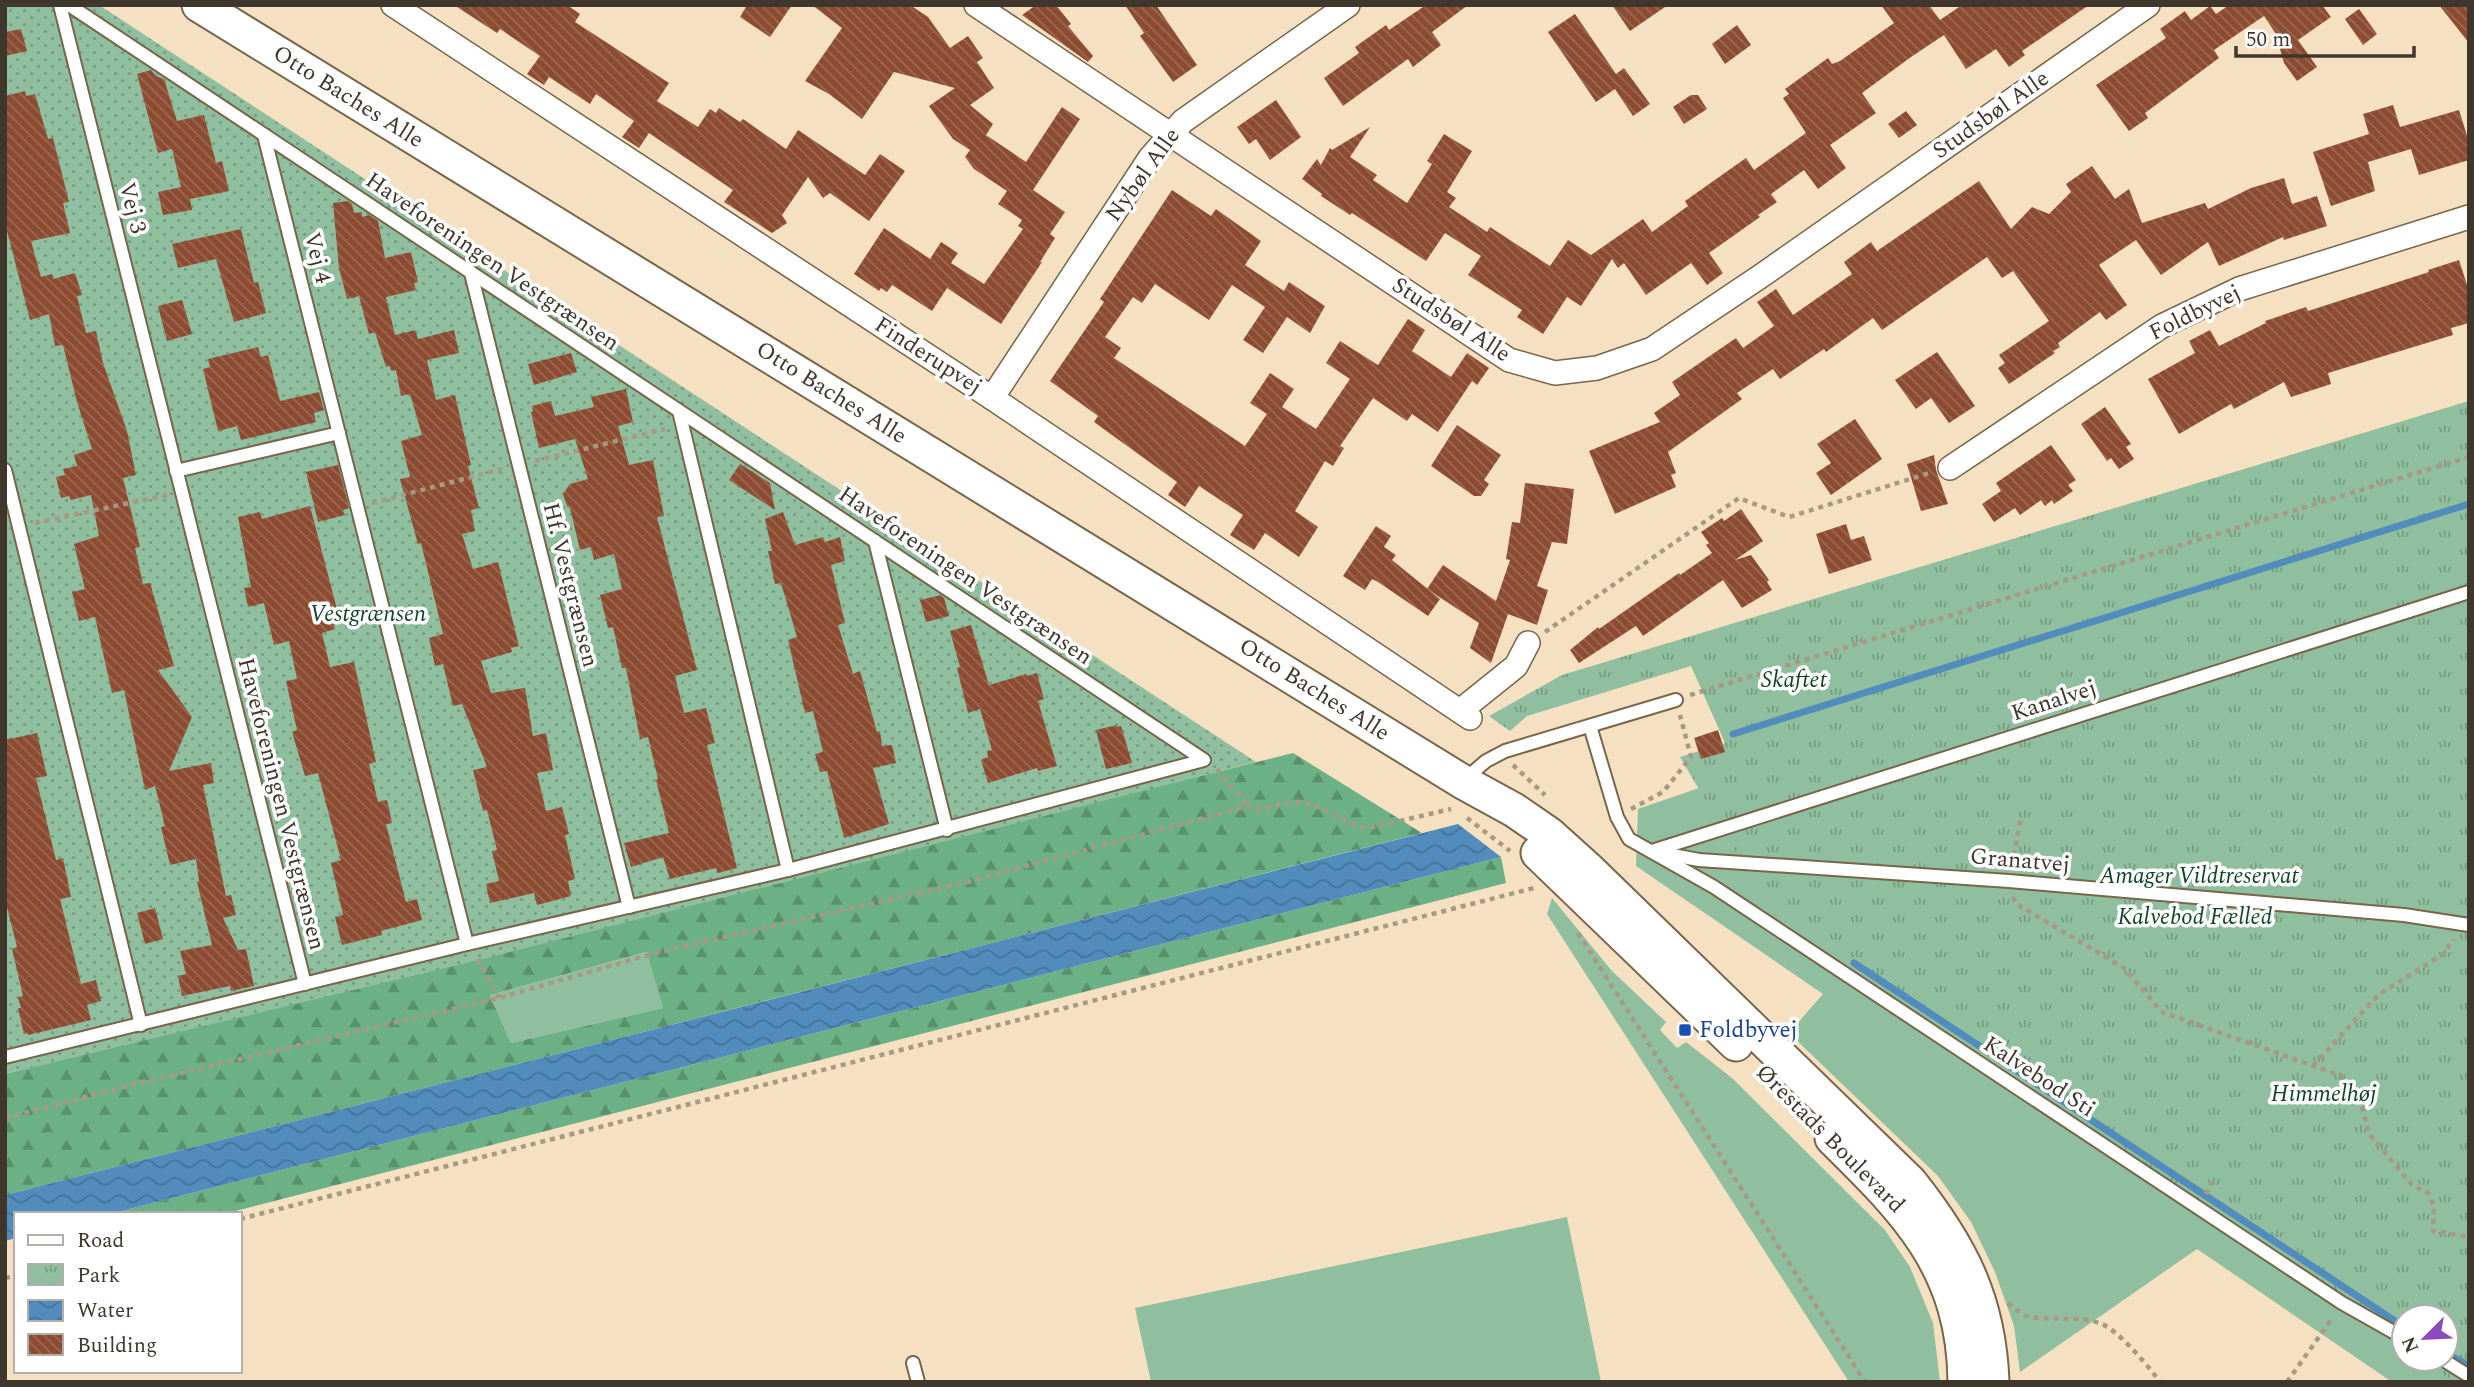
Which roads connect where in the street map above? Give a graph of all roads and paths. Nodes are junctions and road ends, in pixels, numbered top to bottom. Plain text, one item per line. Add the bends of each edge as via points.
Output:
1 (60, 5) edge
2 (69, 5) edge
3 (199, 5) edge
4 (393, 5) edge
5 (976, 5) edge
6 (1348, 5) edge
7 (2148, 5) edge
8 (1172, 134) junction
9 (264, 135) junction
10 (2469, 217) edge
11 (471, 273) junction
12 (992, 398) junction
13 (679, 411) junction
14 (164, 422) joint
15 (339, 433) junction
16 (2469, 457) edge
17 (1950, 468) joint
18 (5, 470) edge
19 (176, 471) junction
20 (181, 491) junction
21 (19, 527) junction
22 (875, 541) junction
23 (2469, 592) edge
24 (1528, 643) joint
25 (1676, 699) junction
26 (1590, 726) junction
27 (1205, 760) junction
28 (1458, 795) junction
29 (1248, 806) junction
30 (1463, 815) dead end
31 (1616, 817) junction
32 (2021, 817) dead end
33 (947, 830) junction
34 (1652, 851) junction
35 (1517, 861) dead end
36 (788, 870) junction
37 (1530, 879) dead end
38 (1563, 879) junction
39 (2009, 881) junction
40 (629, 907) junction
41 (1571, 923) dead end
42 (2467, 924) edge
43 (467, 944) junction
44 (305, 984) junction
45 (499, 998) junction
46 (141, 1025) junction
47 (5, 1057) edge
48 (2313, 1066) junction
49 (5, 1118) edge
50 (242, 1218) edge
51 (2469, 1237) edge
52 (2342, 1303) junction
53 (1982, 1309) junction
54 (2390, 1330) edge
55 (913, 1363) dead end
56 (918, 1382) edge
57 (1865, 1382) edge
58 (1965, 1382) edge
59 (1992, 1382) edge
60 (2160, 1382) edge
61 (2287, 1382) edge

1 - 14 lane, Vej 3
2 - 9 lane, Haveforeningen Vestgrænsen
3 - 28 street, Otto Baches Alle
4 - 12 street, Finderupvej
5 - 8 street, Studsbøl Alle
6 - 8 street, Nybøl Alle via 1183,121
7 - 8 street, Studsbøl Alle via 1652,349 1597,368 1555,373 1509,360
8 - 12 street, Nybøl Alle via 1150,158
9 - 11 lane, Haveforeningen Vestgrænsen
9 - 15 lane, Vej 4
10 - 17 street, Foldbyvej via 2239,289 2161,326
11 - 13 lane, Haveforeningen Vestgrænsen
11 - 40 lane, Hf. Vestgrænsen
12 - 24 street, Finderupvej via 1465,714 1516,666
13 - 22 lane, Haveforeningen Vestgrænsen
13 - 36 lane
14 - 19 lane, Haveforeningen Vestgrænsen
15 - 19 lane
15 - 43 lane
16 - 25 path
17 - 24 path via 1790,517 1739,498
18 - 21 lane
19 - 20 lane, Haveforeningen Vestgrænsen
20 - 21 path
20 - 44 lane, Haveforeningen Vestgrænsen
21 - 46 lane
22 - 27 lane, Haveforeningen Vestgrænsen
22 - 33 lane
23 - 34 lane, Kanalvej
25 - 26 lane
25 - 31 path via 1691,757 1663,792
26 - 28 lane via 1505,751 1486,761
26 - 31 lane
27 - 29 path
27 - 33 lane, Haveforeningen Vestgrænsen
28 - 29 path via 1370,828 1296,802 1265,809
28 - 38 street, Otto Baches Alle via 1514,810 1549,834
29 - 45 path via 971,881 655,953
30 - 35 path
31 - 34 lane, Kalvebod Sti via 1629,839
32 - 39 path
33 - 36 lane, Haveforeningen Vestgrænsen
34 - 39 lane, Granatvej via 1699,860
34 - 52 lane, Kalvebod Sti via 1714,887
36 - 40 lane, Haveforeningen Vestgrænsen
37 - 38 path
38 - 50 path
38 - 53 street, Ørestads Boulevard via 1910,1182 1965,1263
38 - 58 street, Ørestads Boulevard via 1899,1206 1942,1273 1958,1316
39 - 42 lane, Granatvej
39 - 48 path via 2015,902 2124,968 2162,1012
40 - 43 lane, Haveforeningen Vestgrænsen
41 - 57 path
42 - 48 path via 2443,954 2378,995
43 - 44 lane, Haveforeningen Vestgrænsen
43 - 45 path
44 - 46 lane
45 - 49 path
46 - 47 lane
48 - 51 path via 2342,1076 2359,1095 2369,1134 2412,1185 2428,1193 2434,1206 2433,1231
52 - 54 lane, Kalvebod Sti
52 - 61 path
53 - 59 street, Ørestads Boulevard
53 - 60 path via 2004,1299 2031,1317 2102,1324 2115,1332
55 - 56 lane

